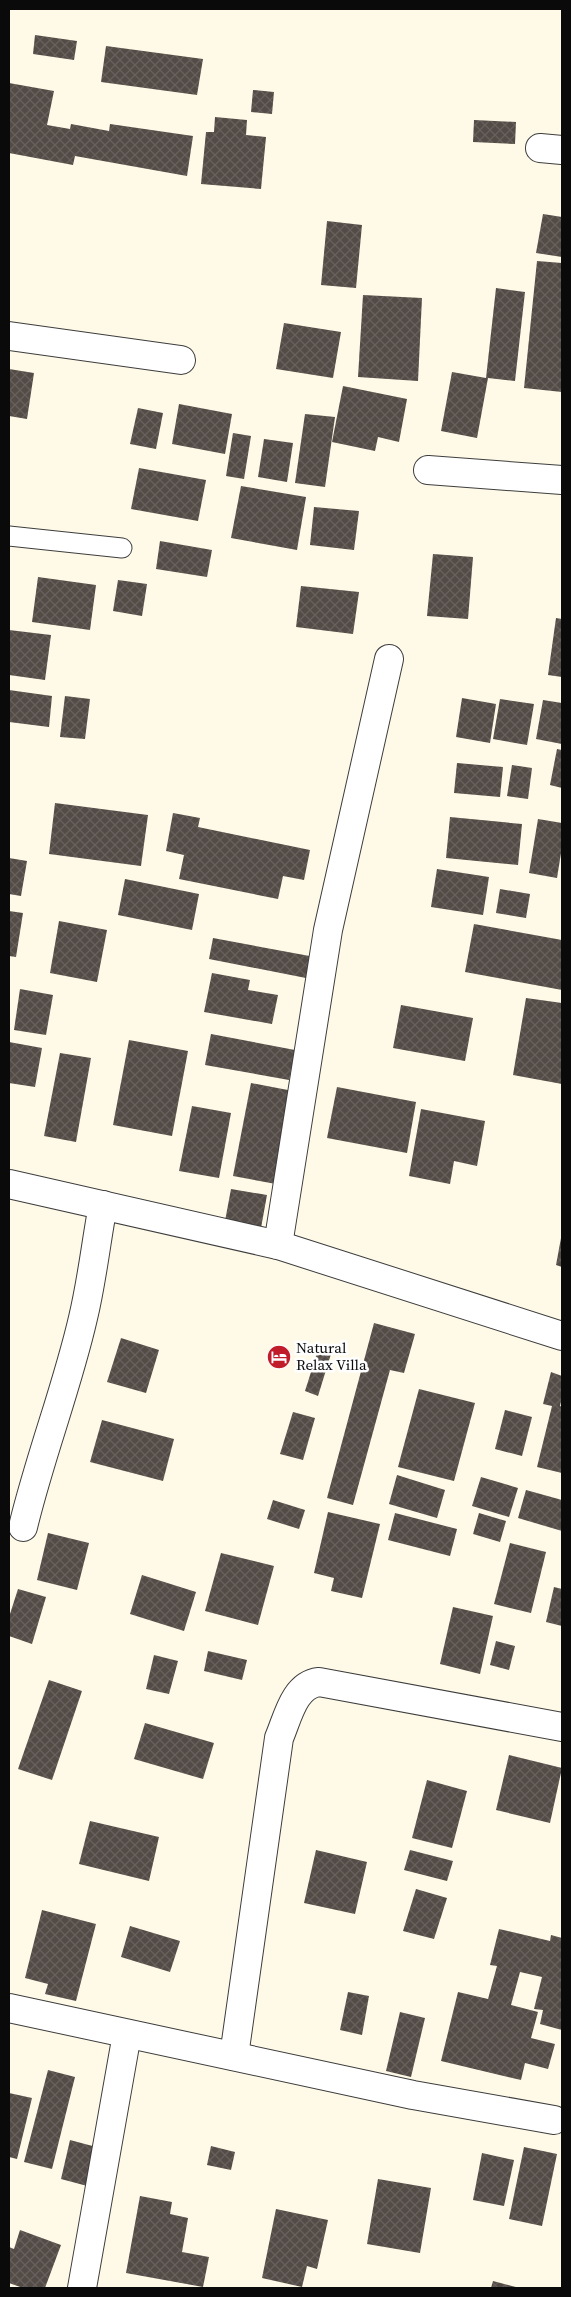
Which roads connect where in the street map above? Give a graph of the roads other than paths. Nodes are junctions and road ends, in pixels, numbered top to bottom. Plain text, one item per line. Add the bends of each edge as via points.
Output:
1 (9, 336) edge
2 (181, 360) dead end
3 (428, 470) dead end
4 (562, 480) edge
5 (9, 536) edge
6 (122, 548) dead end
7 (389, 659) dead end
8 (9, 1184) edge
9 (103, 1205) junction
10 (278, 1245) junction
11 (562, 1336) edge
12 (22, 1527) dead end
13 (562, 1727) edge
14 (9, 2008) edge
15 (127, 2034) junction
16 (234, 2056) junction
17 (554, 2120) dead end
18 (82, 2288) edge

1 - 2 street
3 - 4 street
5 - 6 lane
7 - 10 street via 328,930
8 - 9 street
9 - 10 street
9 - 12 street via 83,1317
10 - 11 street
13 - 16 street via 319,1682 309,1683 298,1693 279,1738
14 - 15 street
15 - 16 street
15 - 18 street
16 - 17 street via 413,2095

